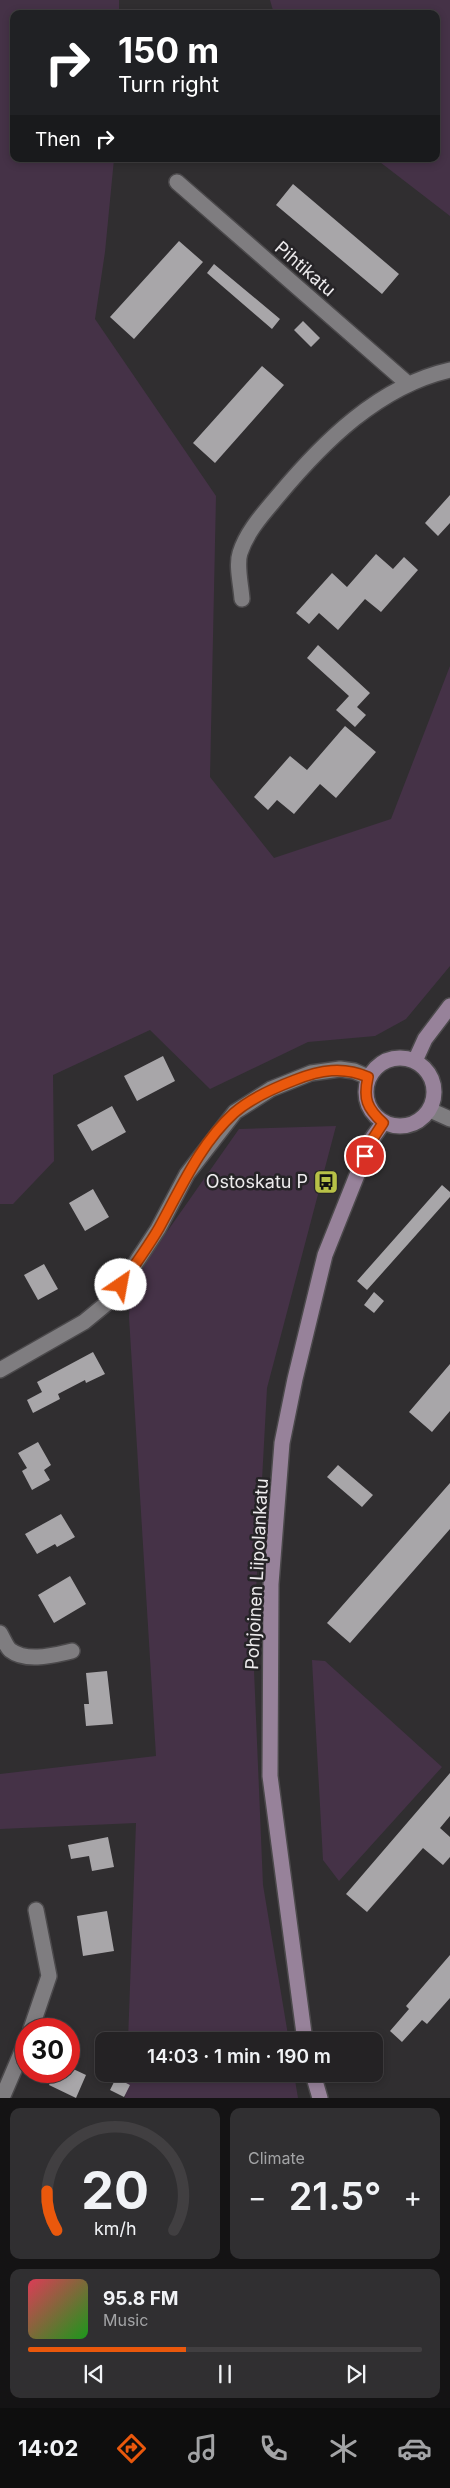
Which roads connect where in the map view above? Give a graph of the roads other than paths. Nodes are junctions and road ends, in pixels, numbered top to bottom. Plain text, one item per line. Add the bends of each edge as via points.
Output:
1 (177, 182) dead end
2 (450, 370) edge
3 (407, 384) junction
4 (242, 598) dead end
5 (450, 1006) edge
6 (416, 1061) junction
7 (368, 1077) junction
8 (430, 1110) junction
9 (450, 1119) edge
10 (383, 1123) junction
11 (0, 1370) edge
12 (0, 1633) edge
13 (72, 1651) dead end
14 (36, 1910) dead end
15 (35, 2018) edge
16 (304, 2032) edge
17 (15, 2068) edge
18 (316, 2082) edge
19 (2, 2098) edge
20 (320, 2098) edge

1 - 3 street, Pihtikatu
2 - 3 street
3 - 4 street via 354,417 302,467 252,527 239,554
5 - 6 street via 425,1040
6 - 7 street via 386,1060
6 - 8 street via 433,1082 434,1098
7 - 10 street via 365,1092 371,1112
7 - 11 street via 340,1069 311,1073 271,1090 235,1112 187,1174 158,1229 112,1299 84,1322
8 - 9 street
8 - 10 street via 411,1125 395,1127
10 - 16 street, Pohjoinen Liipolankatu via 372,1140 325,1255 282,1443 272,1584 270,1776
12 - 13 street via 10,1650 23,1656 51,1656
14 - 15 street via 49,1976
17 - 19 street
18 - 20 street

